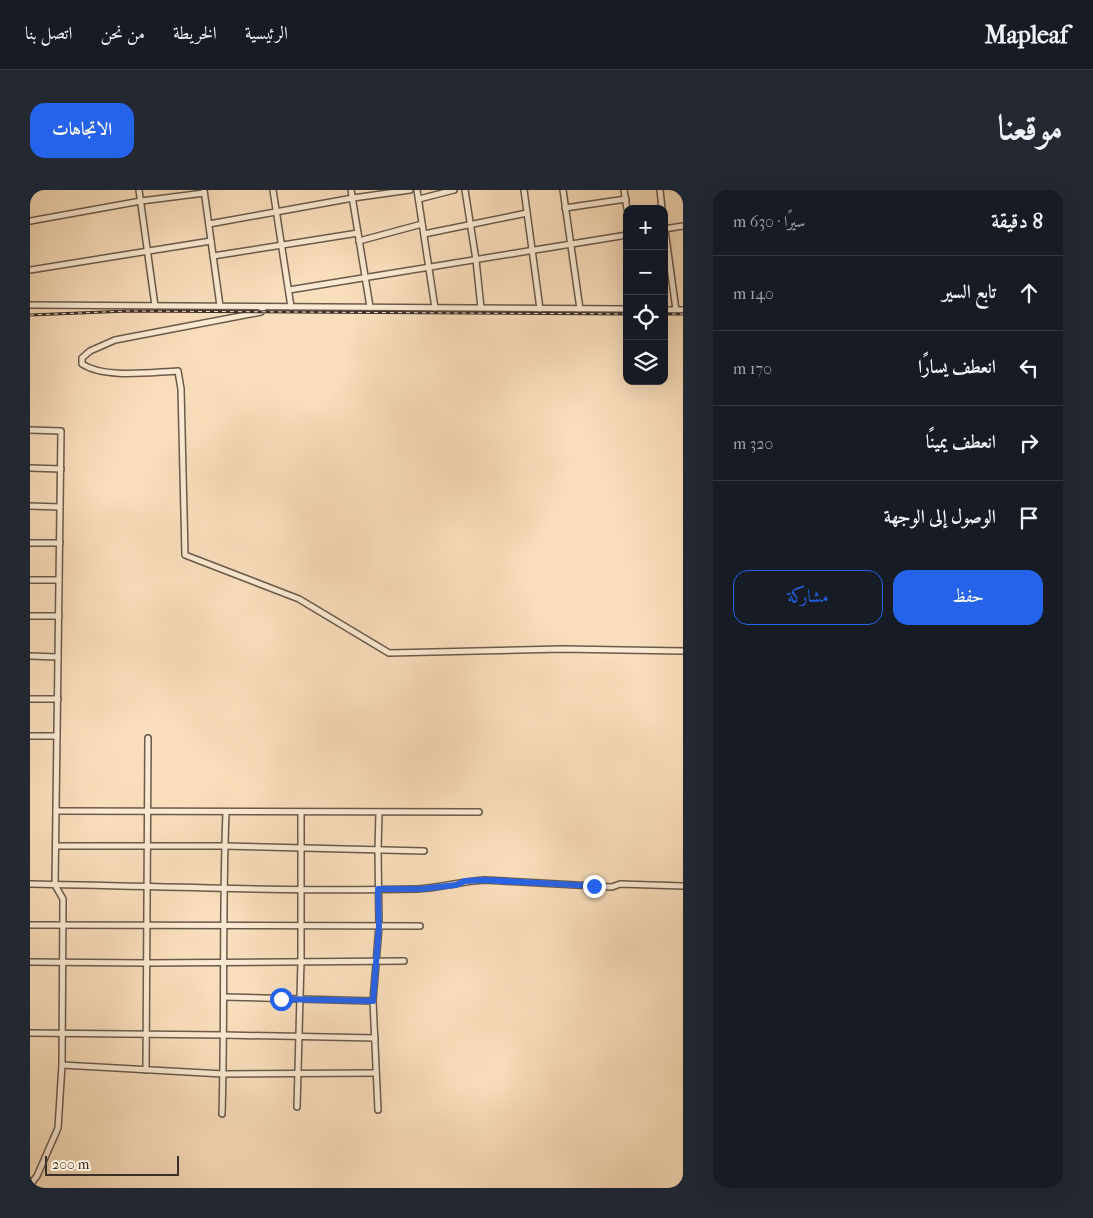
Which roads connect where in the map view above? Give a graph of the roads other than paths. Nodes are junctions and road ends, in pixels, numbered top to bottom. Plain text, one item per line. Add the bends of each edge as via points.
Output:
1 (139, 190) edge
2 (273, 190) edge
3 (351, 190) edge
4 (410, 190) edge
5 (417, 190) edge
6 (454, 190) edge
7 (465, 190) edge
8 (524, 190) edge
9 (563, 190) edge
10 (624, 190) edge
11 (660, 190) edge
12 (204, 192) edge
13 (352, 198) junction
14 (418, 199) junction
15 (626, 199) junction
16 (140, 201) junction
17 (627, 205) edge
18 (662, 205) edge
19 (565, 208) junction
20 (277, 212) junction
21 (527, 213) junction
22 (30, 221) edge
23 (209, 224) junction
24 (422, 224) junction
25 (470, 225) junction
26 (683, 226) edge
27 (668, 227) edge
28 (358, 233) junction
29 (424, 234) junction
30 (623, 236) edge
31 (211, 241) junction
32 (360, 241) junction
33 (570, 244) junction
34 (282, 246) junction
35 (148, 250) junction
36 (667, 250) edge
37 (532, 251) junction
38 (213, 256) junction
39 (476, 260) junction
40 (429, 268) junction
41 (30, 270) edge
42 (366, 279) junction
43 (289, 290) junction
44 (30, 305) edge
45 (156, 306) junction
46 (220, 306) junction
47 (264, 306) junction
48 (291, 307) junction
49 (370, 307) junction
50 (435, 308) junction
51 (481, 308) junction
52 (540, 308) junction
53 (580, 309) junction
54 (623, 309) edge
55 (668, 310) edge
56 (676, 310) junction
57 (683, 310) edge
58 (30, 430) edge
59 (30, 468) edge
60 (61, 469) junction
61 (30, 506) edge
62 (60, 507) junction
63 (30, 543) edge
64 (60, 543) junction
65 (30, 580) edge
66 (59, 580) junction
67 (30, 616) edge
68 (59, 616) junction
69 (683, 650) edge
70 (30, 656) edge
71 (58, 657) junction
72 (30, 699) edge
73 (58, 700) junction
74 (30, 736) edge
75 (57, 736) junction
76 (148, 738) dead end
77 (56, 811) junction
78 (147, 812) junction
79 (226, 812) junction
80 (301, 812) junction
81 (379, 812) junction
82 (479, 812) dead end
83 (56, 846) junction
84 (147, 846) junction
85 (224, 846) junction
86 (300, 848) junction
87 (378, 850) junction
88 (424, 851) dead end
89 (30, 884) edge
90 (55, 884) junction
91 (148, 886) junction
92 (683, 886) edge
93 (224, 887) junction
94 (300, 889) junction
95 (378, 889) junction
96 (30, 925) edge
97 (62, 925) junction
98 (146, 925) junction
99 (223, 925) junction
100 (300, 925) junction
101 (379, 926) junction
102 (420, 926) dead end
103 (300, 961) junction
104 (376, 961) junction
105 (404, 961) dead end
106 (30, 962) edge
107 (62, 962) junction
108 (224, 962) junction
109 (146, 963) junction
110 (224, 998) junction
111 (300, 999) junction
112 (373, 1001) junction
113 (30, 1034) edge
114 (62, 1034) junction
115 (145, 1034) junction
116 (224, 1034) junction
117 (299, 1036) junction
118 (375, 1038) junction
119 (62, 1065) junction
120 (146, 1070) junction
121 (298, 1073) junction
122 (376, 1073) junction
123 (223, 1074) junction
124 (297, 1107) dead end
125 (378, 1110) dead end
126 (222, 1114) dead end
127 (30, 1185) edge

1 - 16 street
2 - 20 street
3 - 13 street
4 - 13 street
5 - 14 street
6 - 14 street
7 - 25 street
8 - 21 street
9 - 19 street
10 - 15 street
11 - 18 street
12 - 16 street
12 - 23 street
13 - 20 street
13 - 28 street
14 - 24 street
15 - 17 street
15 - 19 street
16 - 22 street
16 - 35 street
19 - 33 street
20 - 23 street
20 - 34 street
21 - 25 street
21 - 37 street
23 - 31 street
24 - 29 street
24 - 32 street
25 - 29 street
25 - 39 street
26 - 27 street
28 - 32 street
28 - 34 street
29 - 40 street
30 - 33 street
31 - 35 street
31 - 38 street
32 - 42 street
33 - 37 street
33 - 53 street
34 - 38 street
34 - 43 street
35 - 41 street
35 - 45 street
36 - 56 street
37 - 39 street
37 - 52 street
38 - 46 street
39 - 40 street
39 - 51 street
40 - 42 street
40 - 50 street
42 - 43 street
42 - 49 street
43 - 48 street
44 - 45 street
45 - 46 street
46 - 47 street
47 - 48 street
47 - 69 street via 261,312 115,340 82,358 82,364 102,372 178,371 185,555 299,599 389,653
48 - 49 street
49 - 50 street
50 - 51 street
51 - 52 street
52 - 53 street
53 - 54 street
55 - 56 street
56 - 57 street
58 - 60 street via 61,431
59 - 60 street
60 - 62 street
61 - 62 street
62 - 64 street
63 - 64 street
64 - 66 street
65 - 66 street
66 - 68 street
67 - 68 street
68 - 71 street
70 - 71 street
71 - 73 street
72 - 73 street
73 - 75 street
74 - 75 street
75 - 77 street
76 - 78 street
77 - 78 street
77 - 83 street
78 - 79 street
78 - 84 street
79 - 80 street
79 - 85 street
80 - 81 street
80 - 86 street
81 - 82 street
81 - 87 street
83 - 84 street
83 - 90 street
84 - 85 street
84 - 91 street
85 - 86 street
85 - 93 street
86 - 87 street
86 - 94 street
87 - 88 street
87 - 95 street
89 - 90 street
90 - 91 street
90 - 97 street via 63,898
91 - 93 street
91 - 98 street
92 - 95 street via 620,884 612,887 485,880 420,889
93 - 94 street
93 - 99 street
94 - 95 street
94 - 100 street
95 - 101 street
96 - 97 street
97 - 98 street
97 - 107 street
98 - 99 street
98 - 109 street
99 - 100 street
99 - 108 street
100 - 101 street
100 - 103 street
101 - 102 street
101 - 104 street
103 - 104 street
103 - 108 street
103 - 111 street
104 - 105 street
104 - 112 street
106 - 107 street
107 - 109 street
107 - 114 street
108 - 109 street
108 - 110 street
109 - 115 street
110 - 111 street
110 - 116 street
111 - 112 street
111 - 117 street
112 - 118 street
113 - 114 street
114 - 115 street
114 - 119 street
115 - 116 street
115 - 120 street
116 - 117 street
116 - 123 street
117 - 118 street
117 - 121 street
118 - 122 street
119 - 120 street
119 - 127 street via 58,1128
120 - 123 street
121 - 122 street
121 - 123 street
121 - 124 street
122 - 125 street
123 - 126 street

